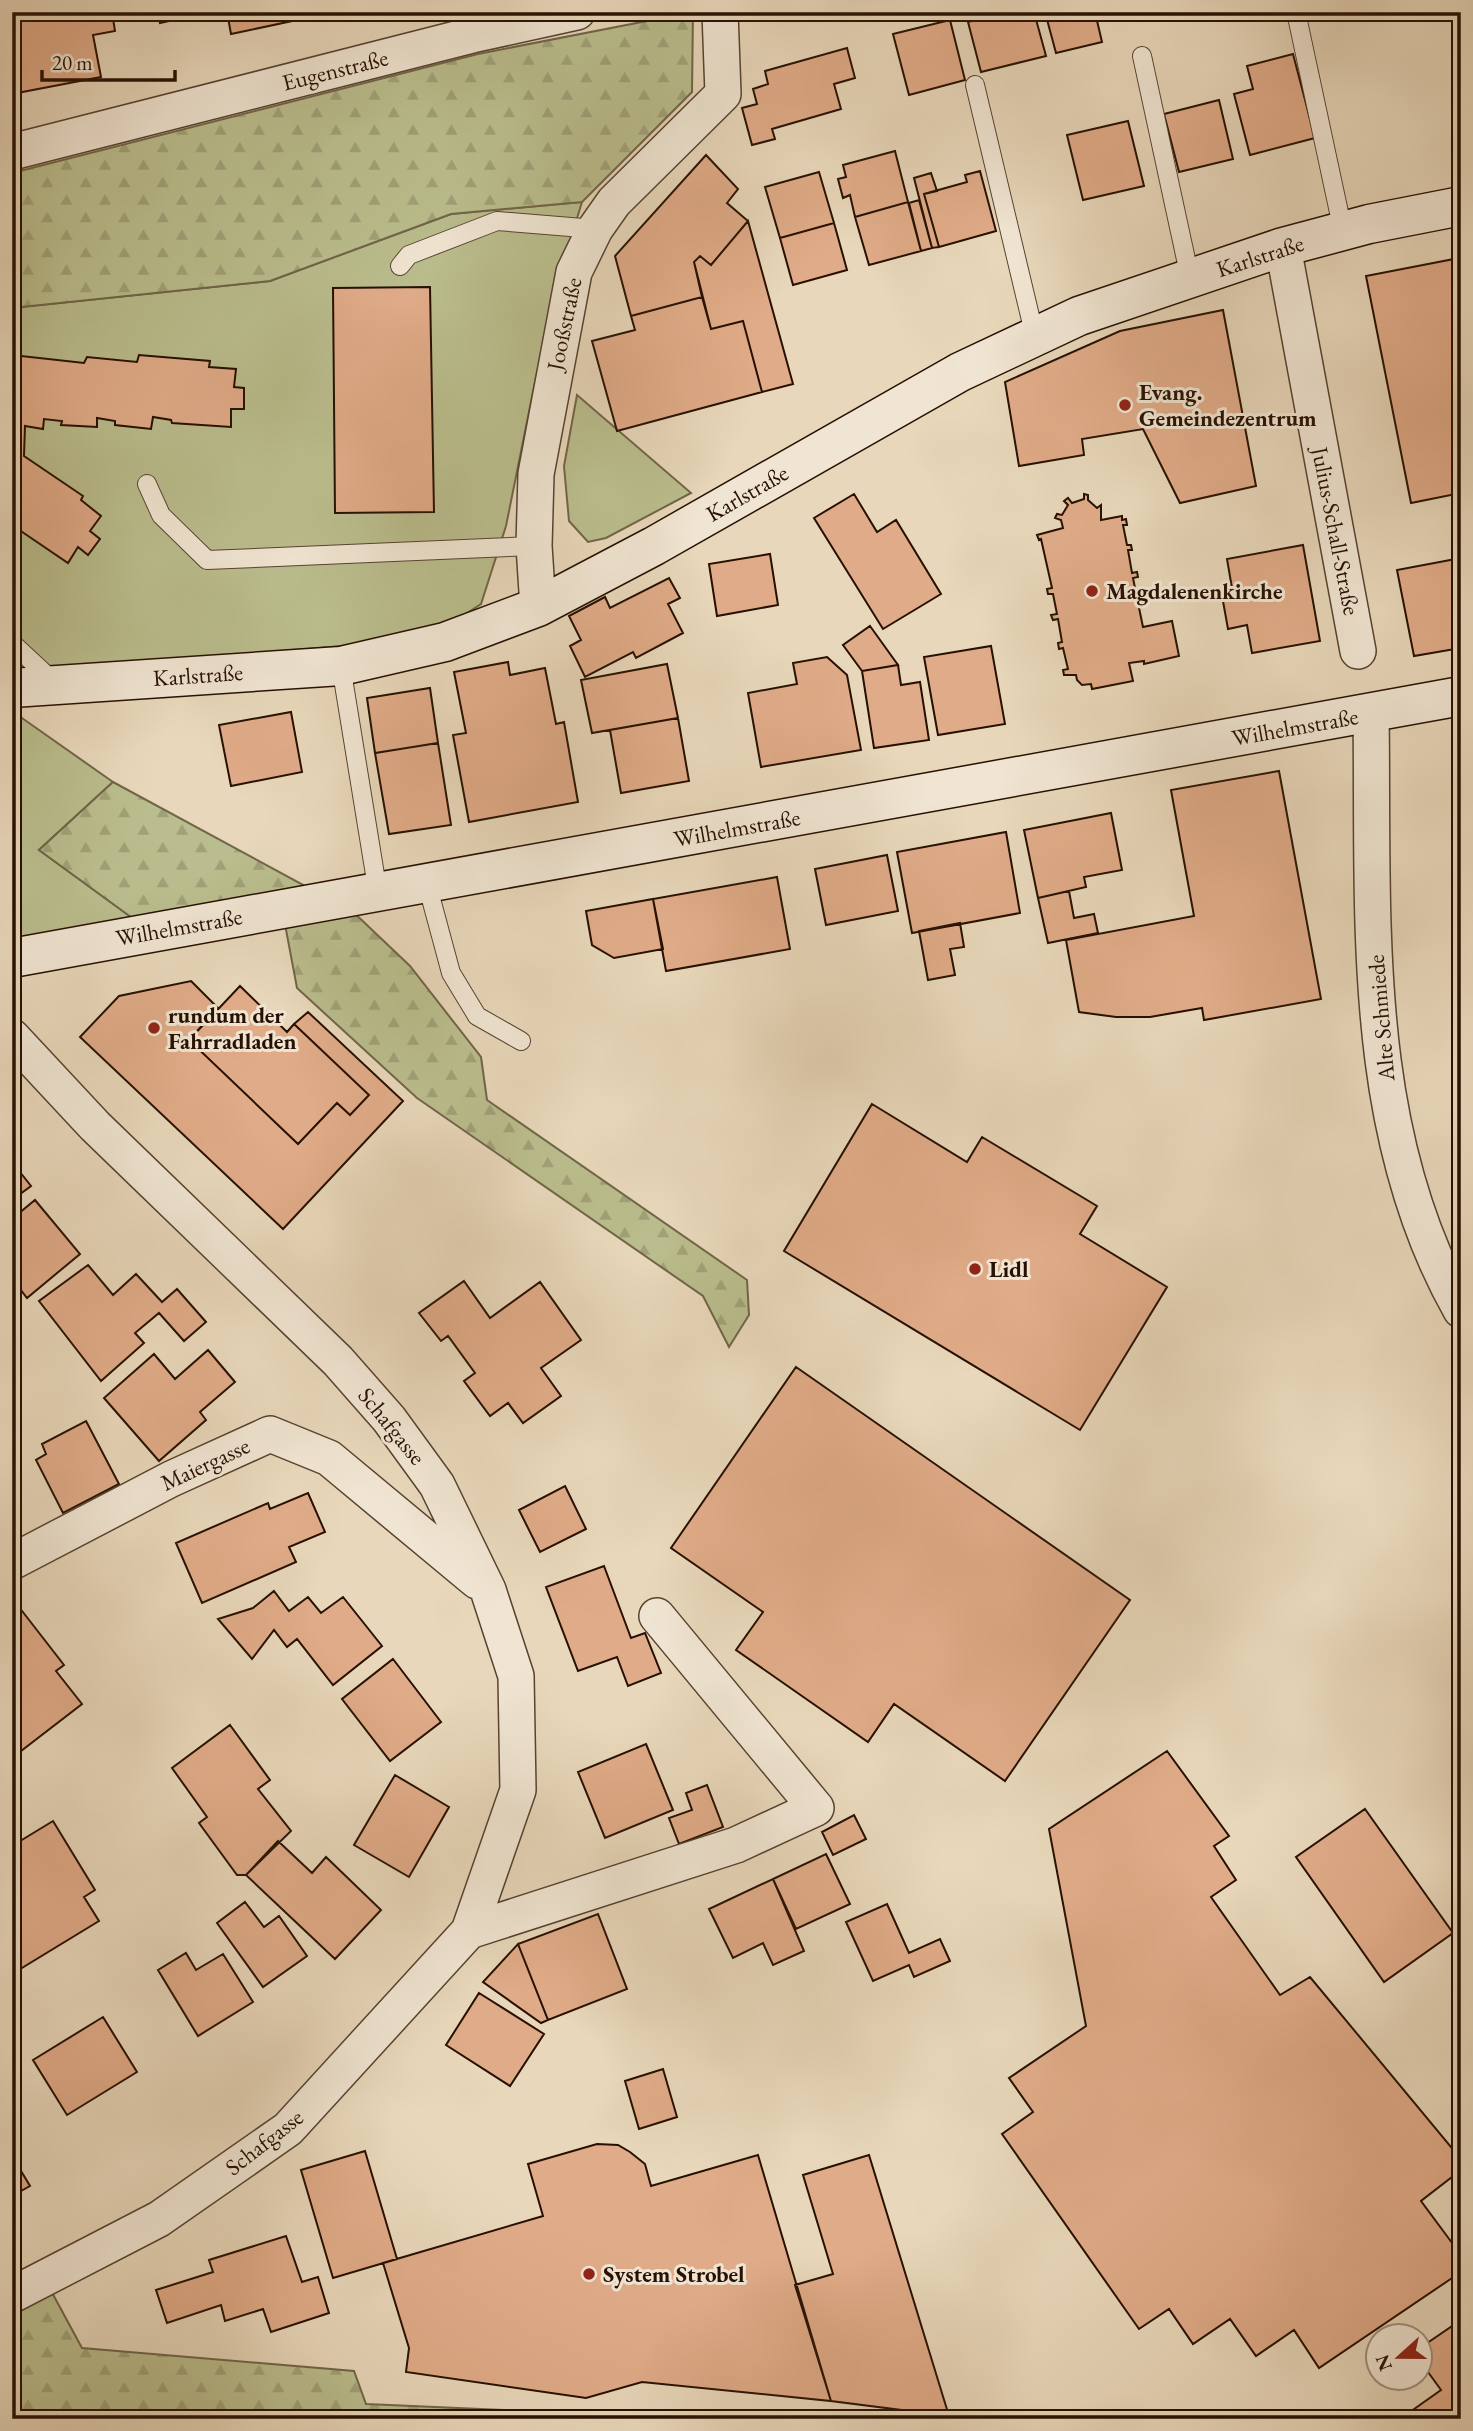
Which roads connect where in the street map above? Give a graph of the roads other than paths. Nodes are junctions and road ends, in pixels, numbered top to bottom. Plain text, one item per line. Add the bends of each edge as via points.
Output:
1 (577, 12) edge
2 (720, 12) edge
3 (1296, 12) edge
4 (1142, 56) dead end
5 (975, 85) dead end
6 (12, 152) edge
7 (1461, 206) edge
8 (595, 229) junction
9 (1343, 230) junction
10 (1283, 247) junction
11 (400, 265) dead end
12 (1190, 278) junction
13 (1035, 337) junction
14 (147, 484) dead end
15 (534, 546) junction
16 (538, 607) junction
17 (12, 643) edge
18 (1358, 651) dead end
19 (341, 666) junction
20 (56, 685) junction
21 (12, 688) edge
22 (1461, 696) edge
23 (1371, 713) junction
24 (427, 884) junction
25 (378, 893) junction
26 (12, 958) edge
27 (12, 1037) edge
28 (520, 1041) dead end
29 (1461, 1310) edge
30 (12, 1562) edge
31 (488, 1590) junction
32 (657, 1616) dead end
33 (469, 1931) junction
34 (12, 2295) edge

1 - 6 street, Eugenstraße
2 - 8 street, Jooßstraße via 723,94 614,202
3 - 9 lane
4 - 12 lane
5 - 13 lane
7 - 9 street, Karlstraße
8 - 11 lane via 497,221 409,256
8 - 15 street, Jooßstraße via 574,271 551,384 536,474
9 - 10 street, Karlstraße
10 - 12 street, Karlstraße
10 - 18 street, Julius-Schall-Straße
12 - 13 street, Karlstraße via 1079,316
13 - 16 street, Karlstraße via 960,372
14 - 15 lane via 161,515 207,560
15 - 16 street, Jooßstraße
16 - 19 street, Karlstraße via 445,642
17 - 20 lane
19 - 20 street, Karlstraße
19 - 25 lane
20 - 21 street, Karlstraße
22 - 23 street, Wilhelmstraße
23 - 24 street, Wilhelmstraße
23 - 29 street, Alte Schmiede via 1376,999 1388,1104 1420,1224
24 - 25 street, Wilhelmstraße
24 - 28 lane via 451,973 477,1016
25 - 26 street, Wilhelmstraße
27 - 31 street, Schafgasse via 95,1126 338,1361 390,1419 437,1485
30 - 31 street, Maiergasse via 171,1479 270,1434 329,1458
31 - 33 street, Schafgasse via 516,1676 518,1790
32 - 33 street, Schafgasse via 816,1808 736,1845
33 - 34 street, Schafgasse via 288,2129 159,2219

